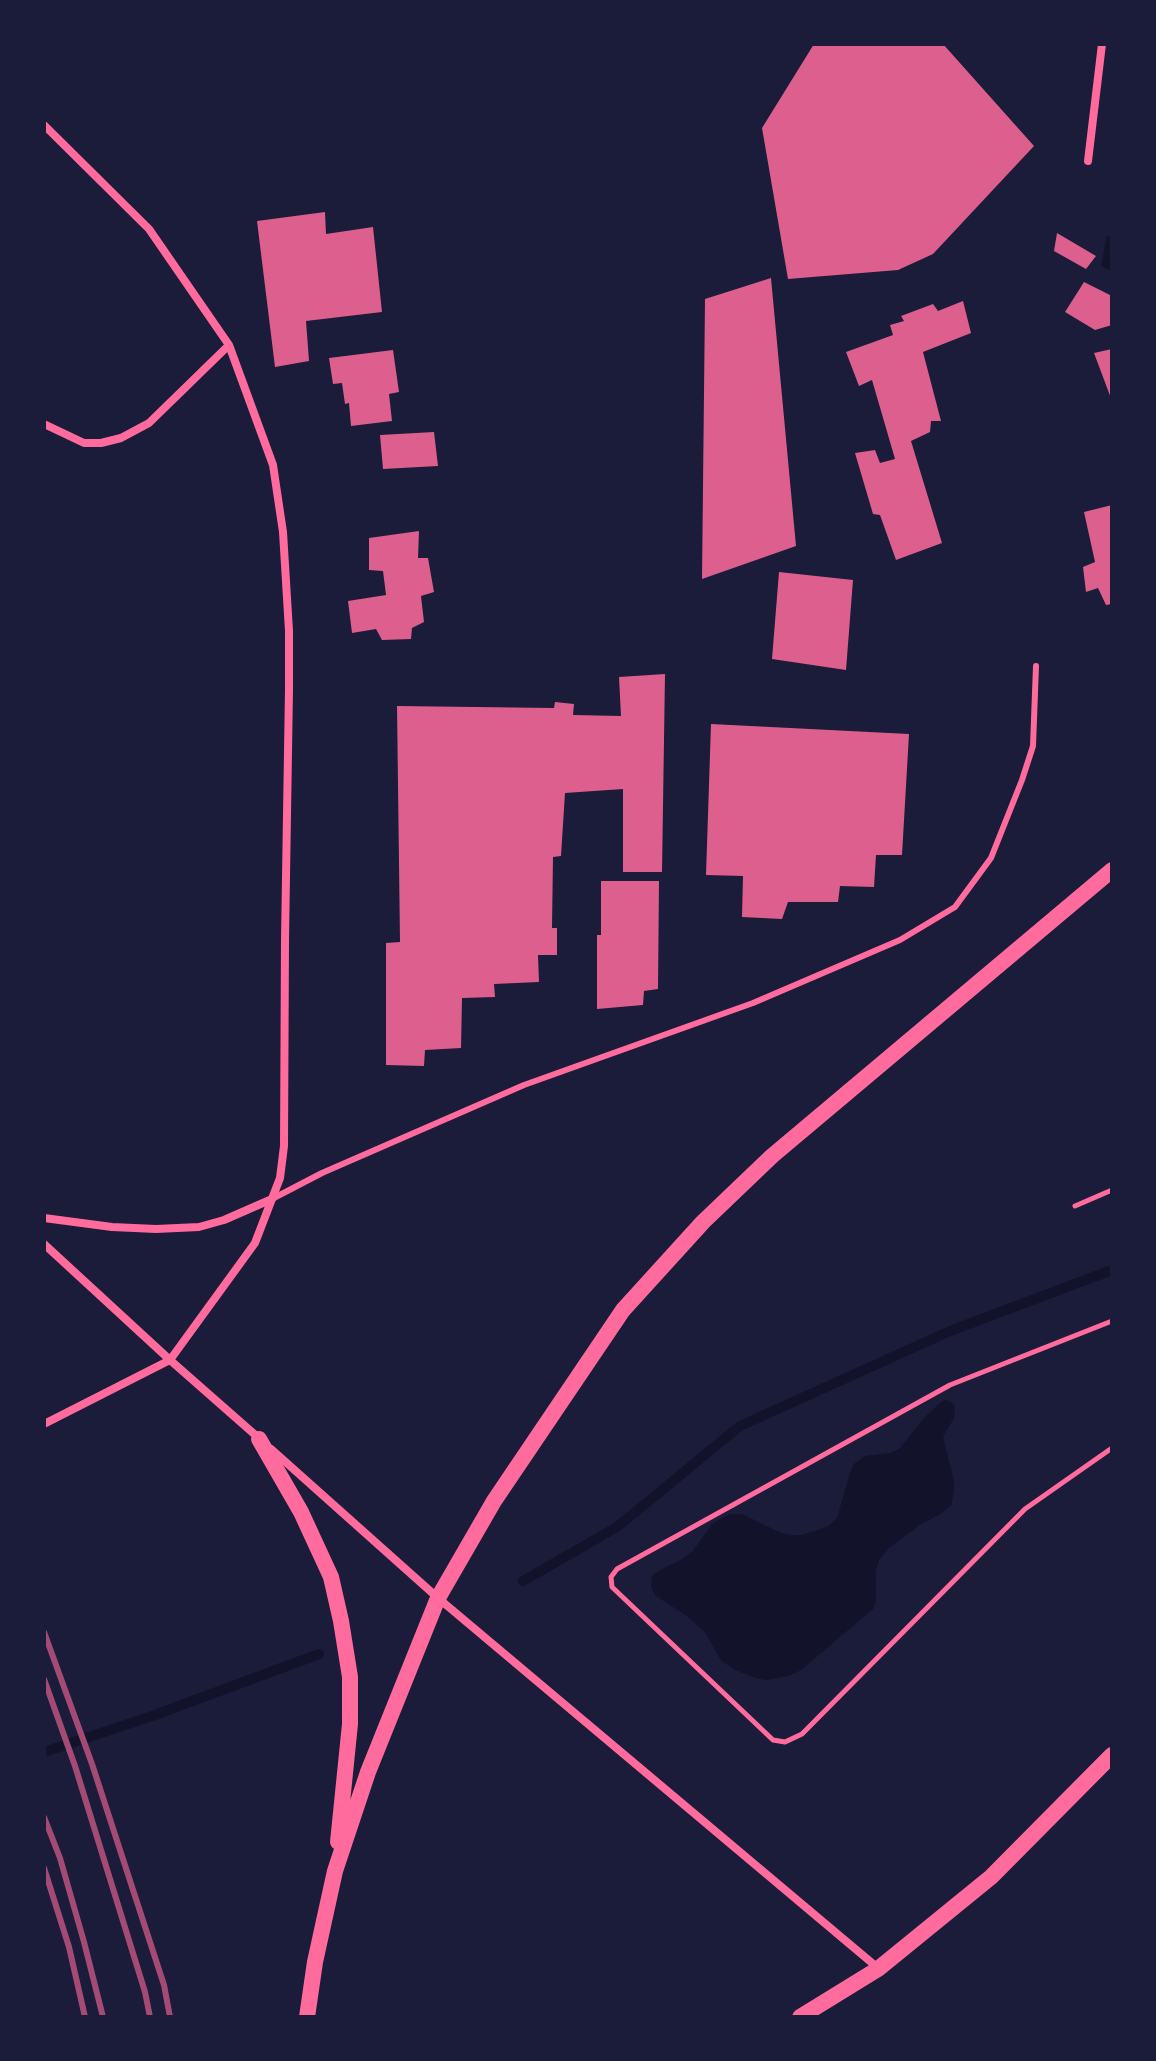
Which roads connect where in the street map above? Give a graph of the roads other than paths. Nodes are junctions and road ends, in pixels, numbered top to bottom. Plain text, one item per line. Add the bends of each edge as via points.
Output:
1 (1102, 44) edge
2 (44, 125) edge
3 (1088, 161) dead end
4 (229, 345) junction
5 (44, 424) edge
6 (1036, 666) dead end
7 (1112, 870) edge
8 (272, 1199) junction
9 (44, 1218) edge
10 (44, 1244) edge
11 (170, 1360) junction
12 (44, 1424) edge
13 (259, 1439) junction
14 (438, 1598) junction
15 (1112, 1755) edge
16 (335, 1871) junction
17 (878, 1969) junction
18 (307, 2017) edge
19 (800, 2017) edge

1 - 3 street
2 - 4 street via 149,229
4 - 5 street via 149,423 121,438 84,443
4 - 8 street via 273,465 289,631 284,1146
6 - 8 lane via 1033,746 1022,780 991,858 955,907 900,940 753,1003 524,1085
7 - 14 main road via 772,1156 703,1222 623,1310 494,1501
8 - 9 street via 199,1227 141,1228
8 - 11 street via 255,1243
10 - 11 street
11 - 12 street
11 - 13 street
13 - 14 street
13 - 16 main road via 331,1577 341,1621 350,1677 350,1724
14 - 16 main road via 368,1772
14 - 17 street
15 - 17 main road via 991,1877
16 - 18 main road
17 - 19 main road

